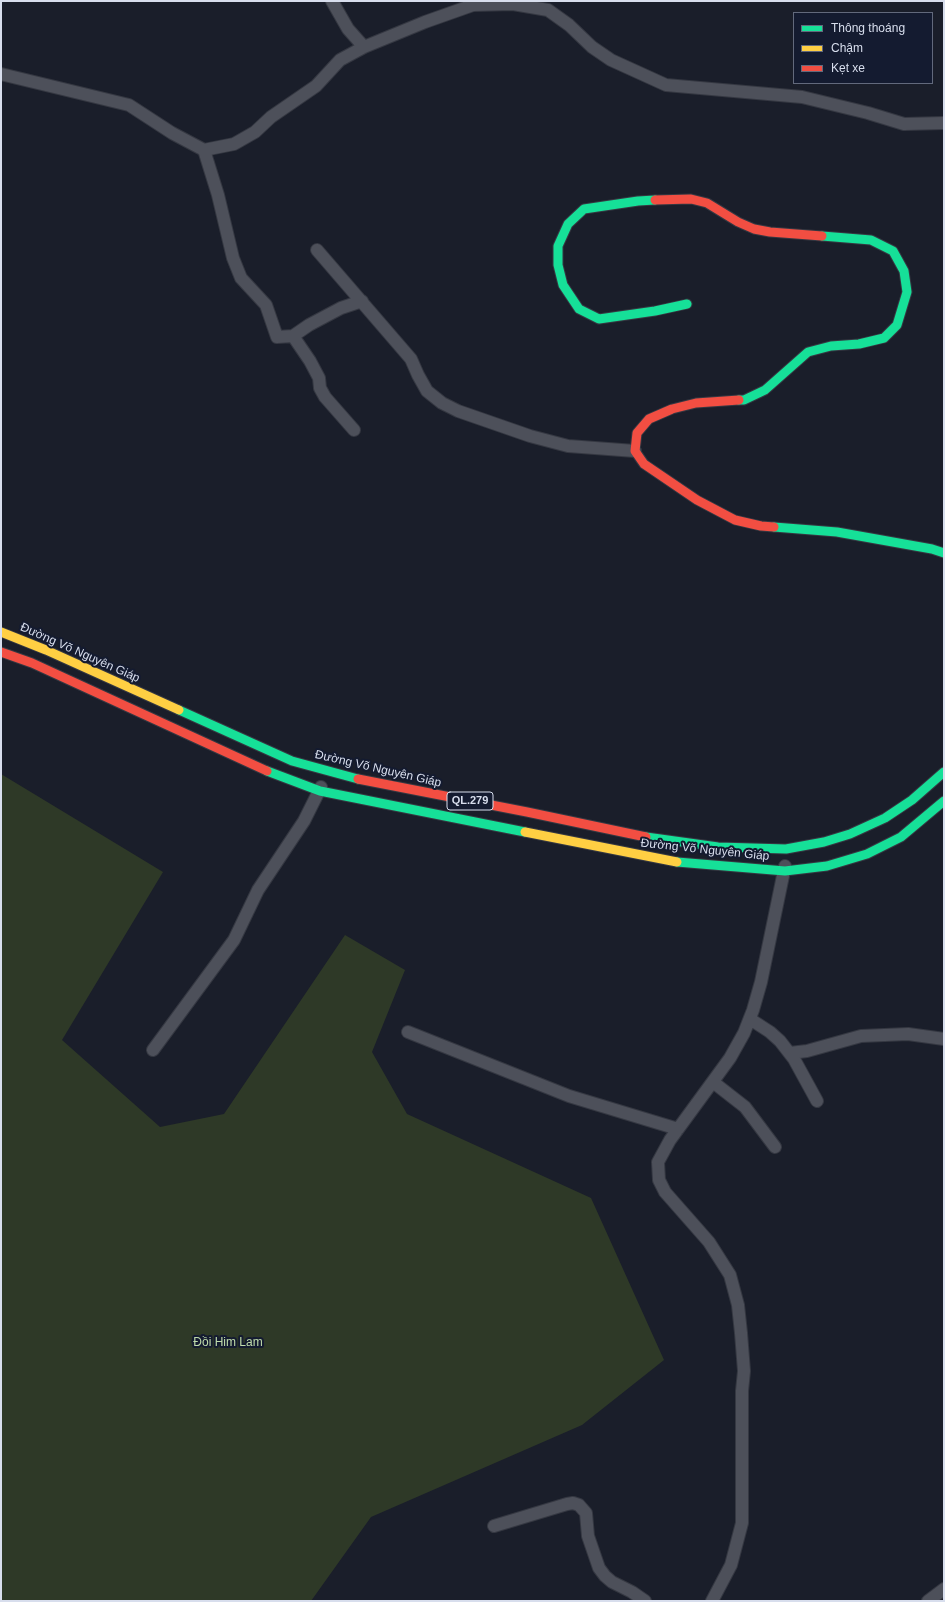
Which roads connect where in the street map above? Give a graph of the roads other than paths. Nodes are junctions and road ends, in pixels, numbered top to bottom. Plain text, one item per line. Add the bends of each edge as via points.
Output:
1 (332, 1) edge
2 (542, 5) edge
3 (364, 47) junction
4 (1, 74) edge
5 (944, 123) edge
6 (204, 150) junction
7 (317, 250) dead end
8 (362, 301) junction
9 (687, 304) dead end
10 (293, 336) junction
11 (354, 430) dead end
12 (635, 451) junction
13 (944, 553) edge
14 (1, 632) edge
15 (1, 652) edge
16 (329, 772) junction
17 (944, 772) edge
18 (320, 791) junction
19 (944, 801) edge
20 (786, 849) junction
21 (785, 871) junction
22 (750, 1019) junction
23 (408, 1032) dead end
24 (944, 1039) edge
25 (153, 1050) dead end
26 (790, 1053) junction
27 (713, 1082) junction
28 (817, 1101) dead end
29 (678, 1129) junction
30 (774, 1147) dead end
31 (494, 1526) dead end
32 (944, 1589) edge
33 (645, 1601) edge
34 (712, 1601) edge
35 (928, 1601) edge

1 - 3 street via 348,29
2 - 3 street via 473,6
2 - 5 street via 569,25 592,47 612,60 666,84 802,97 904,124
3 - 6 street via 340,60 316,86 271,117 255,132 234,144
4 - 6 street via 129,105
6 - 10 street via 233,258 242,278 266,305 277,337
7 - 8 street
8 - 10 street via 328,315
8 - 12 street via 411,359 427,391 442,403 530,436 568,446
9 - 12 main road via 599,319 579,309 563,285 558,265 558,246 568,224 584,209 638,201 691,199 707,203 754,229 871,240 893,251 904,271 907,292 897,325 884,338 808,352 765,390 744,400 696,403 672,409 649,419 637,433
10 - 11 street via 319,378 320,388 325,397
12 - 13 main road via 644,464 698,500 735,520 761,526 837,532
14 - 16 main road, Đường Võ Nguyên Giáp / QL.279 via 292,761
15 - 18 main road, Đường Võ Nguyên Giáp / QL.279 via 279,777
16 - 18 street
16 - 20 main road, Đường Võ Nguyên Giáp / QL.279 via 637,836 718,847
17 - 20 main road, Đường Võ Nguyên Giáp / QL.279 via 912,800 885,818 850,834
18 - 21 main road, Đường Võ Nguyên Giáp / QL.279 via 637,856
18 - 25 street via 304,821 258,890 234,940
19 - 21 main road, Đường Võ Nguyên Giáp / QL.279 via 901,837 867,854 828,866
20 - 21 street
21 - 22 street via 761,982
22 - 26 street via 777,1037
22 - 27 street via 738,1044
23 - 29 street via 569,1096
24 - 26 street via 908,1034 861,1036 807,1051
26 - 28 street
27 - 29 street
27 - 30 street via 745,1107
29 - 34 street via 661,1153 658,1162 659,1180 730,1275 735,1289 744,1371 742,1523 731,1565
31 - 33 street via 567,1504 579,1505 586,1513 588,1536 599,1568 612,1582
32 - 35 street

